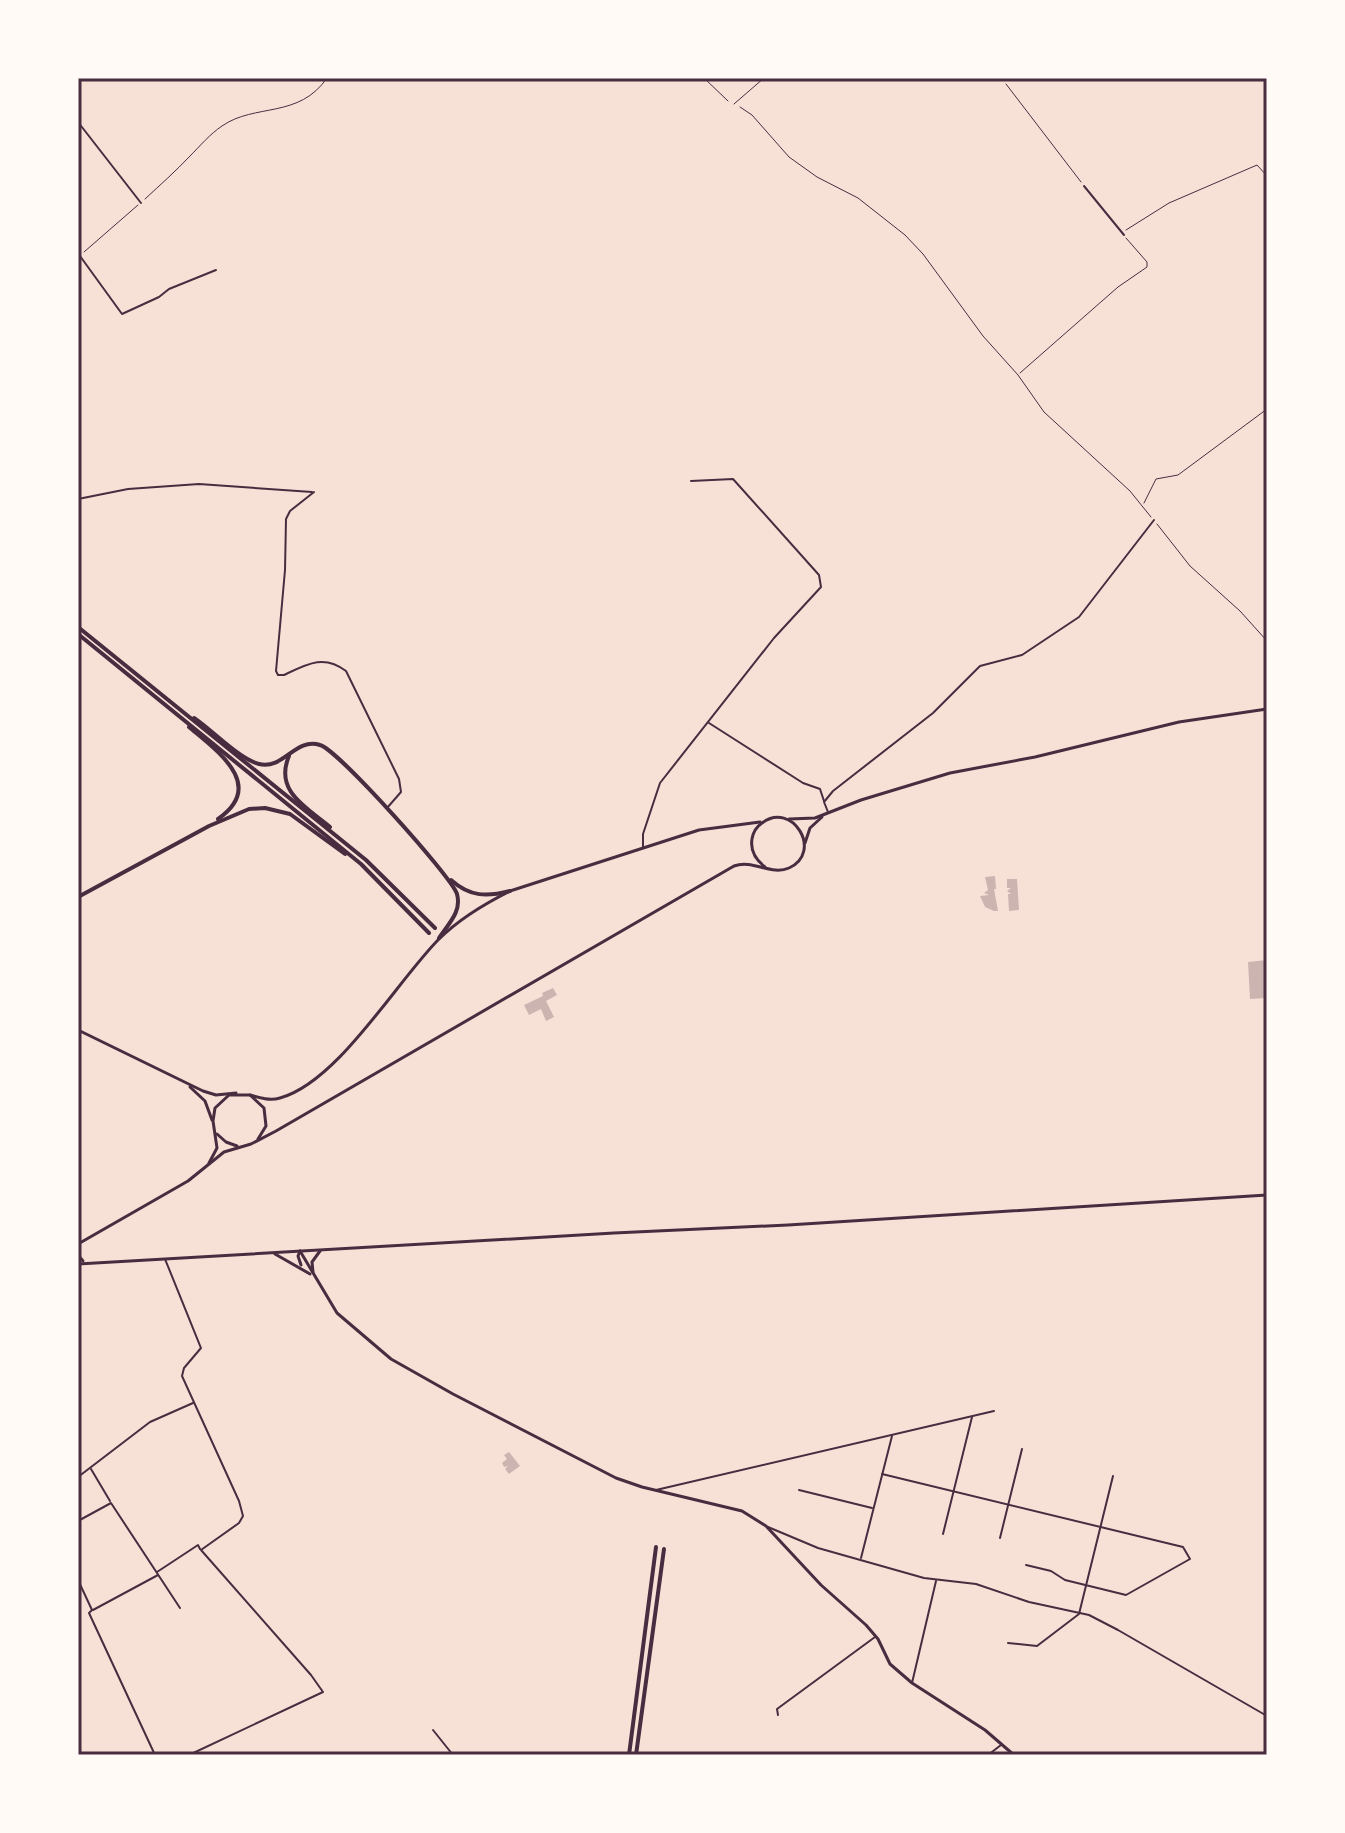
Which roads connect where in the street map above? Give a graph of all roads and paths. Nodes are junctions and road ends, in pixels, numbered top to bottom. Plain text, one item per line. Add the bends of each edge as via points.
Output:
1 (327, 78) edge
2 (704, 78) edge
3 (764, 78) edge
4 (1002, 78) edge
5 (734, 104) junction
6 (78, 122) edge
7 (1267, 176) edge
8 (1084, 186) joint
9 (141, 203) junction
10 (1124, 235) junction
11 (80, 256) edge
12 (216, 270) dead end
13 (1018, 375) junction
14 (1267, 409) edge
15 (691, 481) dead end
16 (78, 499) edge
17 (1143, 505) junction
18 (1154, 520) junction
19 (78, 627) edge
20 (78, 634) edge
21 (1267, 641) edge
22 (1267, 709) edge
23 (188, 716) junction
24 (180, 717) junction
25 (709, 723) junction
26 (290, 754) junction
27 (824, 802) junction
28 (386, 809) junction
29 (827, 814) junction
30 (787, 819) junction
31 (763, 822) junction
32 (209, 826) junction
33 (336, 835) junction
34 (804, 847) junction
35 (643, 848) junction
36 (361, 864) junction
37 (765, 867) junction
38 (446, 876) junction
39 (510, 891) junction
40 (78, 897) edge
41 (435, 928) dead end
42 (429, 933) dead end
43 (439, 938) junction
44 (79, 1031) edge
45 (184, 1083) junction
46 (236, 1093) junction
47 (250, 1095) junction
48 (213, 1121) junction
49 (215, 1131) junction
50 (255, 1141) junction
51 (238, 1146) junction
52 (207, 1167) junction
53 (1267, 1195) edge
54 (79, 1247) edge
55 (324, 1249) junction
56 (300, 1251) junction
57 (269, 1253) junction
58 (165, 1259) junction
59 (87, 1263) junction
60 (78, 1264) edge
61 (313, 1276) junction
62 (194, 1403) junction
63 (994, 1411) dead end
64 (972, 1416) junction
65 (892, 1435) junction
66 (1022, 1449) dead end
67 (90, 1468) junction
68 (882, 1474) junction
69 (1113, 1476) dead end
70 (78, 1477) edge
71 (655, 1490) junction
72 (799, 1490) dead end
73 (954, 1492) junction
74 (111, 1503) junction
75 (1008, 1505) junction
76 (874, 1509) junction
77 (78, 1521) edge
78 (766, 1526) junction
79 (1101, 1527) junction
80 (943, 1534) dead end
81 (1000, 1538) dead end
82 (656, 1547) dead end
83 (664, 1549) dead end
84 (201, 1550) junction
85 (860, 1560) junction
86 (1026, 1565) dead end
87 (157, 1573) junction
88 (936, 1579) junction
89 (78, 1580) edge
90 (1087, 1585) junction
91 (180, 1608) dead end
92 (92, 1610) junction
93 (1079, 1614) junction
94 (876, 1636) junction
95 (1008, 1643) dead end
96 (912, 1683) junction
97 (778, 1715) dead end
98 (1267, 1716) edge
99 (433, 1730) dead end
100 (1002, 1744) junction
101 (450, 1751) junction
102 (155, 1755) edge
103 (189, 1755) edge
104 (445, 1755) edge
105 (453, 1755) edge
106 (629, 1755) edge
107 (636, 1755) edge
108 (988, 1755) edge
109 (1014, 1755) edge

1 - 9 path via 309,96 220,127
2 - 5 path
3 - 5 lane
4 - 8 path
5 - 13 path via 752,115 789,157 858,198 905,235
6 - 9 street
7 - 10 path via 1257,165 1169,203
8 - 10 street
9 - 11 path
10 - 13 path via 1147,267
11 - 12 street via 122,314
13 - 17 path via 1044,412
14 - 17 path via 1178,475 1156,479
15 - 25 street via 733,479 821,581 817,593 774,638
16 - 28 street via 199,484 314,492 286,519 276,671 284,675 321,660 346,671 399,779 401,792
17 - 18 path
18 - 21 path via 1190,566
18 - 27 street via 1079,617 1022,655 980,666 933,713
19 - 23 highway
20 - 24 highway
22 - 29 main road via 1179,722 950,773
23 - 26 highway via 253,762 269,765
23 - 33 highway
24 - 32 highway via 236,775 235,800
24 - 36 highway
25 - 27 street via 820,789
25 - 35 street via 657,789
26 - 28 highway via 303,744 331,750
26 - 33 highway via 284,772 289,791
27 - 29 street
28 - 38 highway
29 - 30 main road
29 - 34 main road via 810,828
30 - 31 main road
30 - 34 main road via 801,830
31 - 35 main road via 699,830
31 - 37 main road via 754,833 752,848
32 - 36 highway via 249,809 281,811
32 - 40 highway
33 - 41 highway
34 - 37 main road via 800,859 787,869
35 - 39 main road
36 - 42 highway
37 - 50 main road via 734,866
38 - 39 highway via 472,894
38 - 43 highway via 456,891 458,909
39 - 43 main road via 477,908
43 - 47 main road via 323,1071 285,1097
44 - 45 main road
45 - 46 main road via 209,1093
45 - 48 main road via 201,1095
46 - 47 main road
46 - 48 main road via 219,1102
47 - 50 main road via 264,1108 267,1120
48 - 49 main road
49 - 51 main road
49 - 52 main road via 217,1148
50 - 51 main road
51 - 52 main road
52 - 54 main road
53 - 55 main road
54 - 59 main road
55 - 56 main road
55 - 61 main road via 312,1262
56 - 57 main road
56 - 61 main road
57 - 58 main road
57 - 61 main road
58 - 59 main road
58 - 62 street via 201,1348 182,1373
59 - 60 main road
61 - 71 main road via 337,1313 391,1359 596,1469
62 - 67 street via 150,1422
62 - 84 street via 243,1516
63 - 64 street
64 - 65 street
64 - 73 street
65 - 68 street
65 - 71 street
66 - 75 street
67 - 70 street
67 - 74 street
68 - 73 street
68 - 76 street
69 - 79 street
71 - 78 main road via 742,1511
72 - 76 street
73 - 75 street
73 - 80 street
74 - 77 street
74 - 87 street
75 - 79 street
75 - 81 street
76 - 85 street
78 - 85 street
78 - 94 main road
79 - 90 street
79 - 90 street via 1183,1547 1190,1559 1126,1595
82 - 106 highway
83 - 107 highway
84 - 87 street via 198,1545
84 - 103 street via 323,1692
85 - 88 street
86 - 90 street
87 - 91 street
87 - 92 street
88 - 93 street via 976,1584
88 - 96 street
89 - 92 street
90 - 93 street
92 - 102 street
93 - 95 street via 1037,1646
93 - 98 street via 1118,1630
94 - 96 main road via 890,1664
94 - 97 street via 777,1709
96 - 100 main road
99 - 101 street
100 - 108 street
100 - 109 main road
101 - 104 street
101 - 105 street

